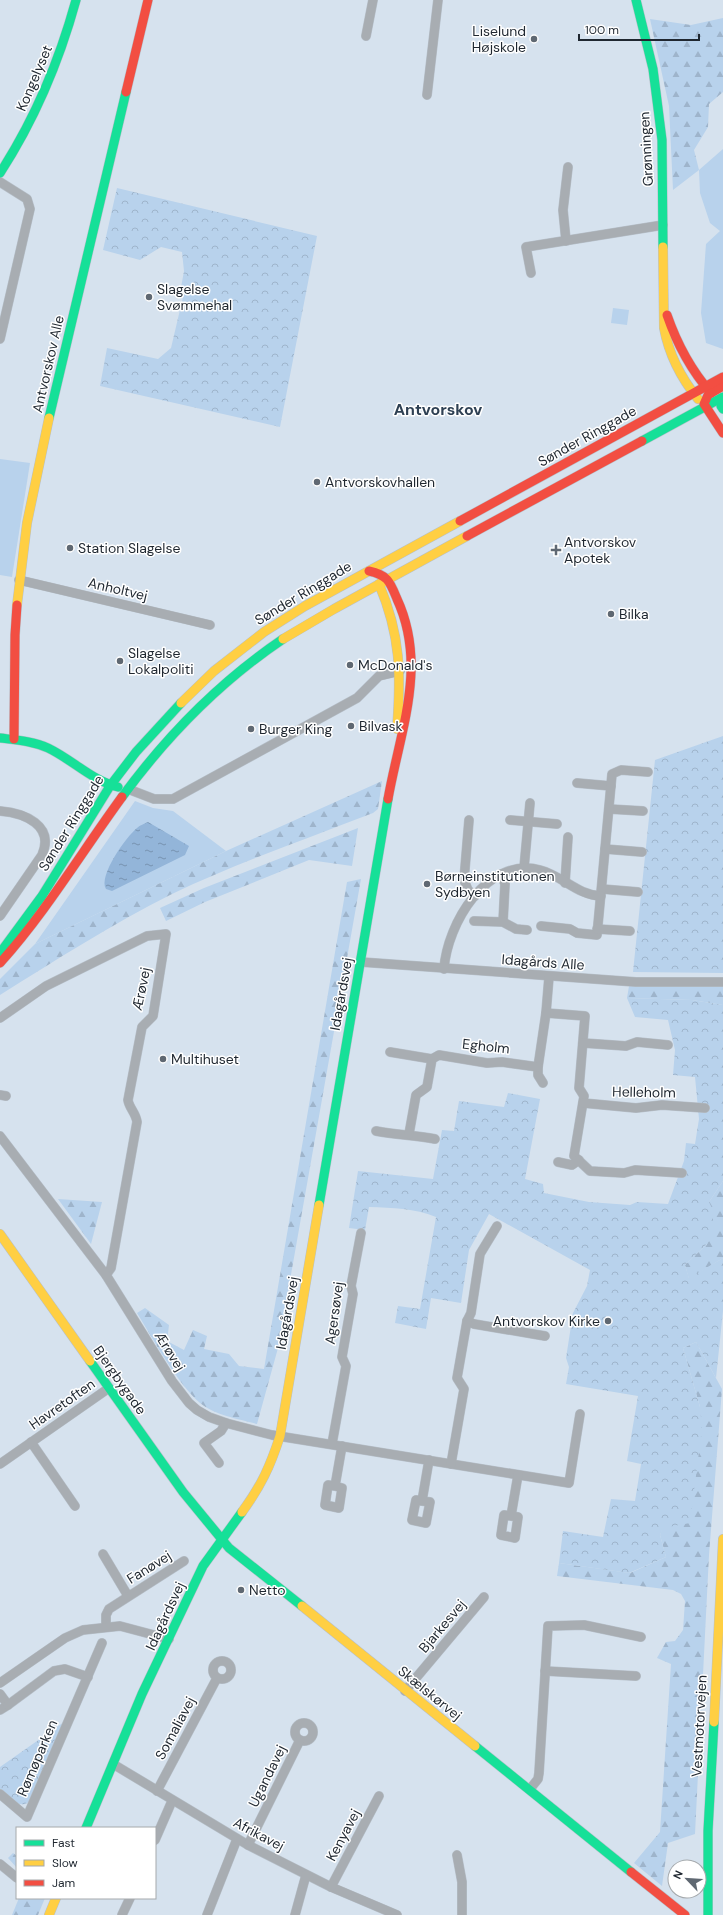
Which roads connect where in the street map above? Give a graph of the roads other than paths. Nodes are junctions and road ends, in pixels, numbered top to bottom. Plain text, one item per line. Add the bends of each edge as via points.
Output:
1 (76, 0) edge
2 (148, 0) edge
3 (373, 0) edge
4 (438, 0) edge
5 (636, 0) edge
6 (366, 36) dead end
7 (427, 95) dead end
8 (4, 160) edge
9 (568, 167) dead end
10 (0, 174) edge
11 (0, 182) edge
12 (663, 225) junction
13 (566, 241) junction
14 (531, 274) dead end
15 (664, 299) junction
16 (0, 339) edge
17 (723, 377) edge
18 (723, 386) edge
19 (708, 398) edge
20 (723, 420) edge
21 (723, 433) edge
22 (506, 495) junction
23 (369, 570) junction
24 (385, 577) junction
25 (19, 580) junction
26 (379, 584) junction
27 (210, 625) dead end
28 (400, 671) junction
29 (0, 738) edge
30 (14, 739) junction
31 (395, 762) junction
32 (648, 772) dead end
33 (577, 783) dead end
34 (110, 786) junction
35 (611, 786) junction
36 (128, 789) junction
37 (530, 803) dead end
38 (609, 809) junction
39 (0, 811) edge
40 (643, 811) dead end
41 (468, 820) dead end
42 (510, 820) dead end
43 (528, 822) junction
44 (556, 824) dead end
45 (568, 837) dead end
46 (605, 850) junction
47 (642, 852) dead end
48 (524, 868) junction
49 (501, 874) junction
50 (565, 882) junction
51 (601, 892) junction
52 (638, 892) dead end
53 (475, 896) junction
54 (0, 916) edge
55 (474, 921) dead end
56 (503, 922) junction
57 (541, 926) dead end
58 (597, 929) junction
59 (527, 930) dead end
60 (630, 931) dead end
61 (0, 953) edge
62 (361, 962) junction
63 (0, 963) edge
64 (444, 969) junction
65 (549, 977) junction
66 (723, 982) edge
67 (546, 1013) junction
68 (0, 1018) edge
69 (583, 1043) junction
70 (668, 1045) dead end
71 (390, 1052) dead end
72 (432, 1058) junction
73 (538, 1067) junction
74 (543, 1083) dead end
75 (583, 1103) junction
76 (705, 1108) dead end
77 (376, 1131) dead end
78 (409, 1134) junction
79 (0, 1136) edge
80 (435, 1139) dead end
81 (579, 1160) junction
82 (558, 1162) dead end
83 (682, 1173) dead end
84 (497, 1226) dead end
85 (361, 1233) dead end
86 (0, 1234) edge
87 (4, 1247) edge
88 (106, 1275) junction
89 (467, 1321) junction
90 (545, 1336) dead end
91 (109, 1388) junction
92 (580, 1414) dead end
93 (226, 1423) junction
94 (280, 1436) junction
95 (31, 1442) junction
96 (332, 1444) junction
97 (342, 1446) junction
98 (429, 1460) junction
99 (219, 1463) dead end
100 (0, 1464) edge
101 (451, 1464) junction
102 (518, 1475) junction
103 (335, 1486) dead end
104 (422, 1501) dead end
105 (75, 1506) dead end
106 (511, 1516) dead end
107 (221, 1539) junction
108 (723, 1539) edge
109 (103, 1554) dead end
110 (184, 1561) dead end
111 (128, 1596) junction
112 (484, 1597) dead end
113 (106, 1626) junction
114 (641, 1637) dead end
115 (169, 1639) junction
116 (102, 1643) dead end
117 (545, 1671) junction
118 (636, 1676) dead end
119 (88, 1678) junction
120 (217, 1678) dead end
121 (0, 1683) edge
122 (405, 1691) junction
123 (0, 1694) edge
124 (8, 1705) junction
125 (0, 1710) edge
126 (300, 1740) dead end
127 (113, 1764) junction
128 (530, 1789) junction
129 (157, 1791) junction
130 (0, 1794) edge
131 (379, 1796) dead end
132 (172, 1801) junction
133 (86, 1827) edge
134 (156, 1838) edge
135 (237, 1838) junction
136 (248, 1845) junction
137 (457, 1855) dead end
138 (0, 1864) edge
139 (306, 1875) junction
140 (16, 1877) edge
141 (332, 1887) junction
142 (56, 1899) edge
143 (130, 1899) edge
144 (682, 1912) edge
145 (392, 1914) edge
146 (49, 1915) edge
147 (122, 1915) edge
148 (207, 1915) edge
149 (295, 1915) edge
150 (462, 1915) edge
151 (708, 1915) edge

1 - 8 main road, Kongelyset via 62,49 45,90
2 - 25 main road, Antvorskov Alle via 37,471
3 - 6 street
4 - 7 street
5 - 12 main road, Grønningen via 658,102 662,140
8 - 10 main road, Kongelyset
9 - 13 street via 563,210
11 - 16 street via 27,199 30,209
12 - 13 street
12 - 15 main road, Grønningen
13 - 14 street via 526,247
15 - 19 main road, Grønningen via 678,343
15 - 19 main road, Grønningen via 666,342 673,358
17 - 19 main road, Sønder Ringgade
18 - 19 main road
19 - 20 main road
19 - 21 main road
19 - 22 main road, Sønder Ringgade
19 - 24 main road, Sønder Ringgade via 584,472
22 - 23 main road, Sønder Ringgade
22 - 24 main road via 435,542 389,568
23 - 24 main road
23 - 34 main road, Sønder Ringgade via 264,632 214,671 169,715
24 - 26 main road, Sønder Ringgade
24 - 31 main road, Idagårdsvej via 402,609 411,645 413,669 411,692
25 - 27 street, Anholtvej
25 - 30 main road, Antvorskov Alle via 15,634
26 - 28 main road, Idagårdsvej via 396,631
26 - 36 main road, Sønder Ringgade via 307,624 258,658 171,737
28 - 31 main road, Idagårdsvej
28 - 36 street via 379,676 357,698 173,799 154,799
29 - 30 main road
30 - 34 main road via 25,740 53,750 92,777
31 - 62 main road, Idagårdsvej
32 - 35 street via 616,771 612,774
33 - 35 street
34 - 36 main road
34 - 61 main road, Sønder Ringgade via 42,896
35 - 38 street
36 - 63 main road, Sønder Ringgade via 39,918
37 - 43 street
38 - 40 street
38 - 46 street
39 - 54 street via 16,813 33,821 44,835 45,844 42,855
41 - 53 street via 464,880 468,890
42 - 43 street
43 - 44 street
43 - 48 street
45 - 50 street
46 - 47 street
46 - 51 street
48 - 49 street
48 - 50 street via 540,870
49 - 53 street
49 - 56 street via 505,884
50 - 51 street via 591,896
51 - 52 street
51 - 58 street
53 - 64 street via 450,938 445,952
55 - 56 street
56 - 59 street via 516,929
57 - 58 street via 570,928 577,933 597,935
58 - 60 street
62 - 64 street, Idagårds Alle
62 - 94 main road, Idagårdsvej
64 - 65 street, Idagårds Alle
65 - 66 street, Idagårds Alle via 636,982
65 - 67 street
67 - 69 street via 585,1016
67 - 73 street
68 - 88 street, Ærøvej via 46,986 147,936 166,934 153,1016 142,1027 128,1100 137,1122 112,1268
69 - 70 street via 626,1046 637,1042
69 - 75 street via 579,1088 584,1096
71 - 72 street, Egholm
72 - 73 street, Egholm via 439,1054 487,1063 502,1062
72 - 78 street via 427,1087 416,1095
73 - 74 street via 538,1075
75 - 76 street, Helleholm via 636,1108 662,1104
75 - 81 street via 574,1156
77 - 78 street via 402,1136
78 - 80 street
79 - 88 street, Ærøvej
81 - 82 street via 572,1165
81 - 83 street via 590,1171
84 - 89 street via 480,1254 471,1313
85 - 96 street, Agersøvej via 342,1358 346,1366
86 - 87 main road, Bjergbygade
87 - 91 main road, Bjergbygade
88 - 93 street, Ærøvej via 172,1381 189,1403 209,1417
89 - 90 street
89 - 101 street via 457,1378 464,1390
91 - 95 street, Havretoften
91 - 107 main road, Bjergbygade via 183,1492
92 - 102 street via 569,1483
93 - 94 street, Ærøvej
93 - 99 street via 204,1443
94 - 96 street
94 - 107 main road, Idagårdsvej via 272,1462 260,1487
95 - 100 street, Havretoften
95 - 105 street, Havretoften
96 - 97 street
97 - 98 street
97 - 103 street
98 - 101 street
98 - 104 street
101 - 102 street
102 - 106 street
107 - 115 main road, Idagårdsvej via 203,1566
107 - 122 main road, Skælskørvej via 239,1557
108 - 151 main road, Vestmotorvejen via 708,1831
109 - 111 street, Fanøvej
110 - 111 street, Fanøvej
111 - 113 street, Fanøvej via 109,1609
112 - 122 street, Bjarkesvej
113 - 115 street via 135,1629
113 - 121 street via 83,1630 65,1638
114 - 117 street via 584,1625 548,1626
115 - 127 main road, Idagårdsvej
116 - 119 street, Rømøparken
117 - 118 street
117 - 128 street via 539,1772 538,1779
119 - 124 street via 65,1669 54,1671
119 - 130 street, Rømøparken via 27,1817
120 - 129 street, Somaliavej
122 - 128 main road, Skælskørvej
123 - 124 street
124 - 125 street
126 - 136 street, Ugandavej
127 - 129 street, Afrikavej
127 - 133 main road, Idagårdsvej
128 - 144 main road, Skælskørvej
129 - 132 street, Afrikavej
131 - 141 street, Kenyavej
132 - 134 street
132 - 135 street, Afrikavej
135 - 136 street, Afrikavej
135 - 148 street
136 - 139 street, Afrikavej
137 - 150 street via 462,1882
138 - 140 street
139 - 141 street, Afrikavej
139 - 149 street
141 - 145 street, Afrikavej
142 - 146 main road
143 - 147 street

